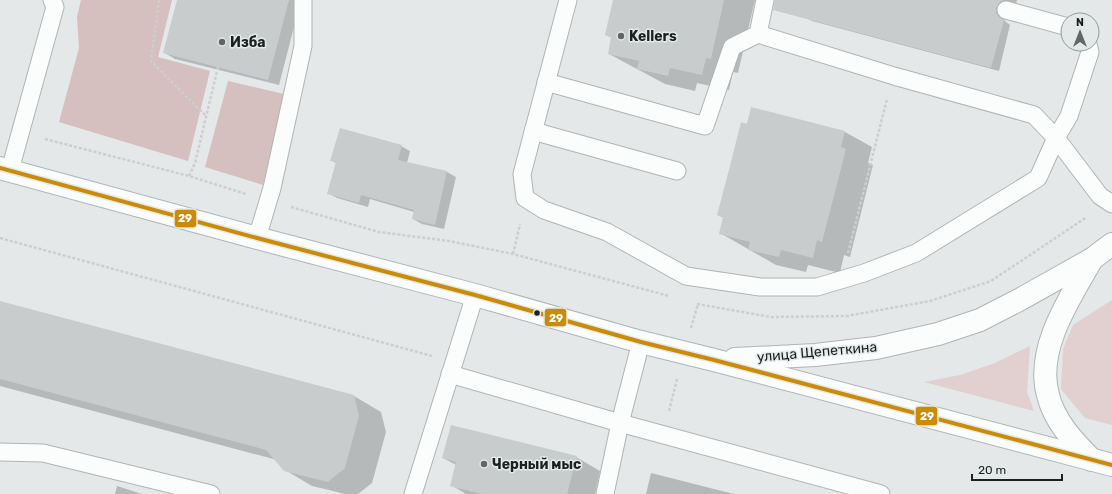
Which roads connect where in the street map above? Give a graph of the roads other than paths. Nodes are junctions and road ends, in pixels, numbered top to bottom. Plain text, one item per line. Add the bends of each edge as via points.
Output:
1 (52, 0) edge
2 (303, 0) edge
3 (568, 0) edge
4 (765, 0) edge
5 (1006, 10) dead end
6 (1060, 25) edge
7 (758, 34) junction
8 (1090, 52) edge
9 (546, 82) junction
10 (533, 131) junction
11 (1056, 138) junction
12 (5, 169) edge
13 (677, 172) dead end
14 (1112, 204) edge
15 (258, 238) junction
16 (1112, 244) edge
17 (1092, 259) junction
18 (475, 295) junction
19 (641, 342) junction
20 (714, 360) junction
21 (452, 368) junction
22 (620, 423) junction
23 (0, 452) edge
24 (1102, 463) edge
25 (211, 494) edge
26 (413, 494) edge
27 (605, 494) edge
28 (881, 494) edge

1 - 12 lane via 55,7
2 - 15 lane via 303,46 272,188
3 - 9 lane
4 - 7 lane
5 - 6 lane
7 - 9 lane via 732,48 705,126
7 - 11 lane via 894,76 1034,115
8 - 11 lane via 1069,116
9 - 10 lane
10 - 11 lane via 522,174 525,198 544,210 607,232 686,276 760,287 817,287 864,273 916,253 1038,178
10 - 13 lane
11 - 14 lane via 1100,196
12 - 15 main road
15 - 18 main road
16 - 17 main road, улица Щепеткина
17 - 20 main road, улица Щепеткина via 1019,300 938,334 876,348 815,355
17 - 24 main road via 1060,316 1050,344 1045,373 1048,395 1056,416 1072,440
18 - 19 main road
18 - 21 lane
19 - 20 main road
19 - 22 lane
20 - 24 main road
21 - 22 lane
21 - 26 lane
22 - 27 lane
22 - 28 lane
23 - 25 lane via 43,453

